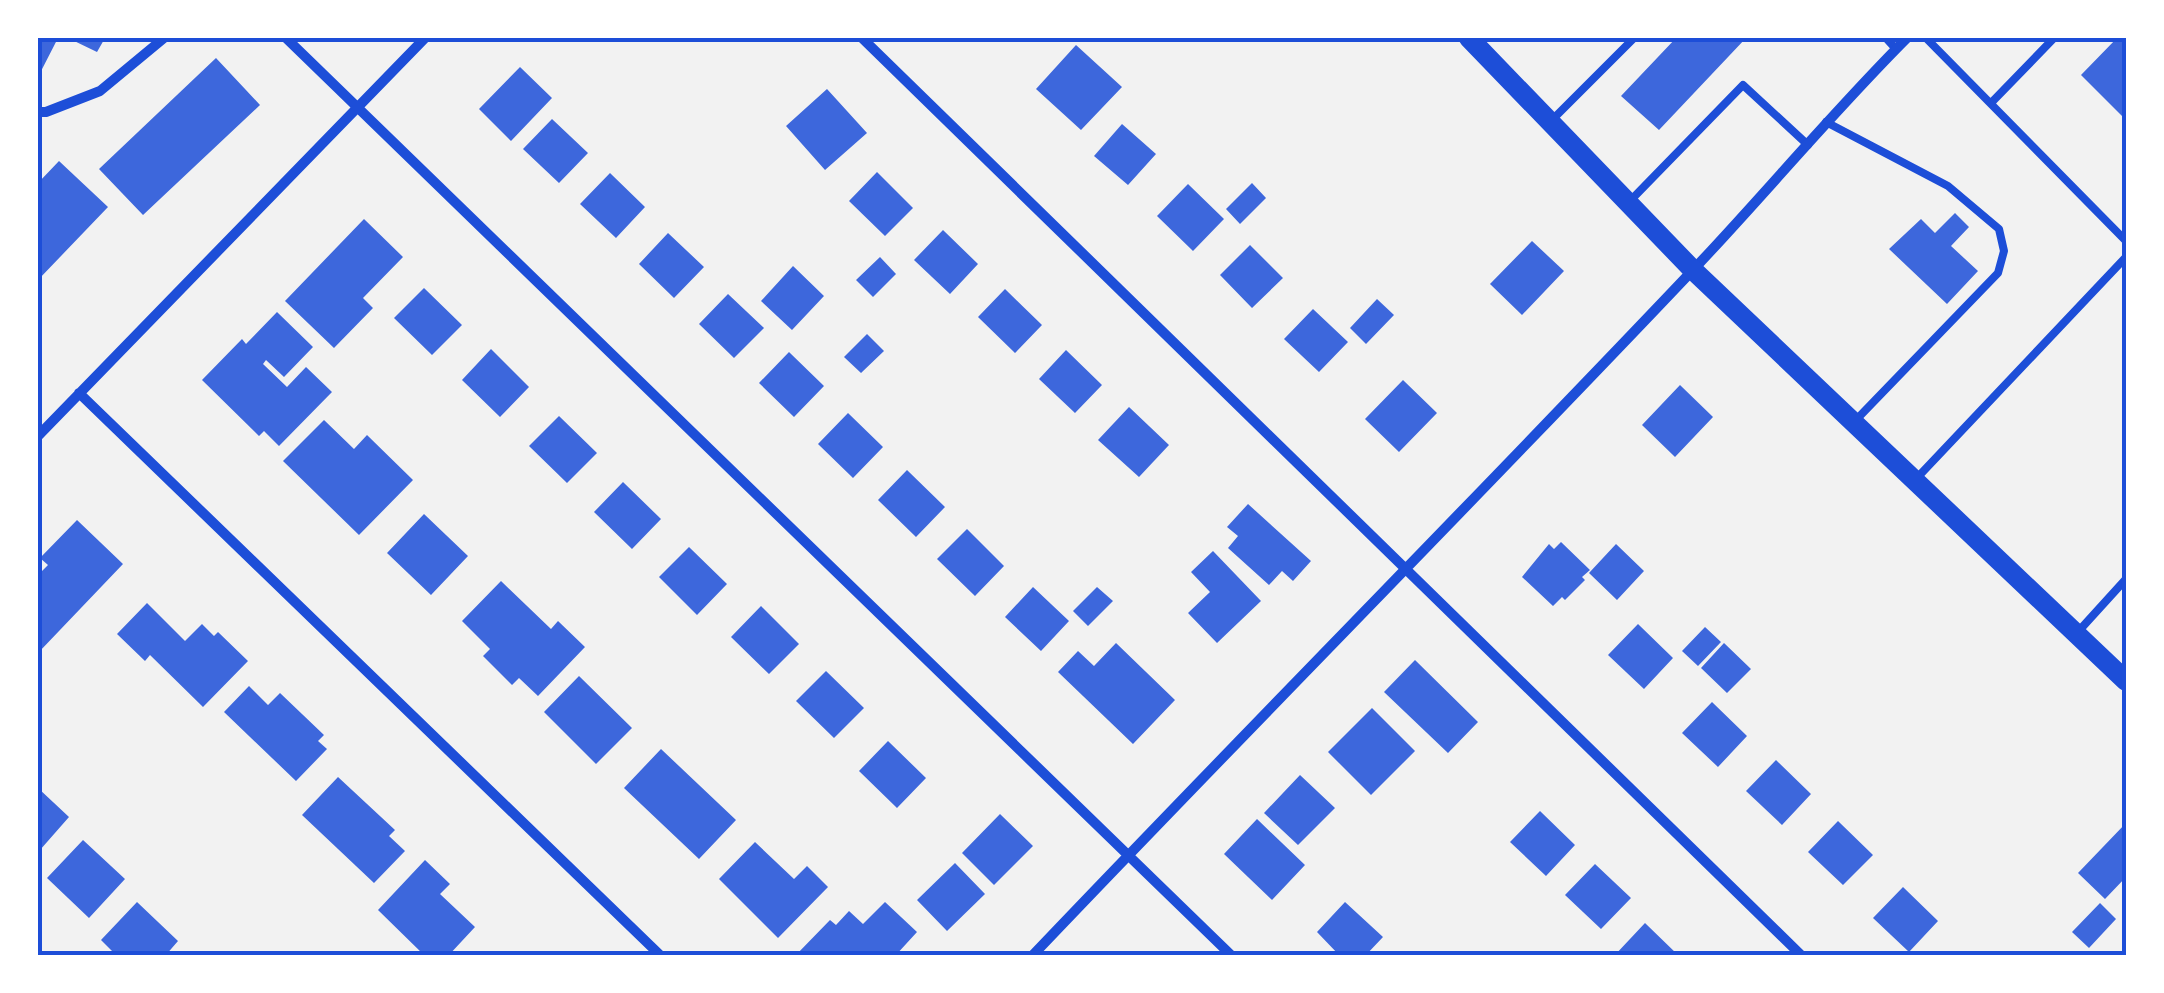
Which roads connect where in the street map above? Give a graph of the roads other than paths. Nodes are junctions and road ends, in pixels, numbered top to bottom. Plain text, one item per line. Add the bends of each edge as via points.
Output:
1 (164, 38) edge
2 (286, 38) edge
3 (425, 38) edge
4 (862, 38) edge
5 (1469, 38) edge
6 (1634, 38) edge
7 (1886, 38) edge
8 (1907, 38) edge
9 (1926, 38) edge
10 (2054, 38) edge
11 (1896, 48) junction
12 (1991, 103) junction
13 (356, 108) junction
14 (38, 112) edge
15 (1550, 122) junction
16 (1825, 122) junction
17 (1808, 146) junction
18 (1628, 203) junction
19 (2126, 241) edge
20 (2126, 257) edge
21 (1692, 270) junction
22 (79, 393) junction
23 (1855, 421) junction
24 (38, 436) edge
25 (1915, 480) junction
26 (1405, 568) junction
27 (2126, 579) edge
28 (2076, 634) junction
29 (2126, 681) edge
30 (1129, 856) junction
31 (661, 956) edge
32 (1032, 956) edge
33 (1232, 956) edge
34 (1802, 956) edge

1 - 14 street via 100,90
2 - 13 street
3 - 13 street
4 - 26 street
5 - 15 main road
6 - 15 lane
7 - 11 lane
8 - 11 street
9 - 12 lane
10 - 12 lane
11 - 16 street
12 - 19 lane
13 - 22 street
13 - 30 street
15 - 18 main road
16 - 17 street
16 - 23 lane via 1948,186 1999,229 2004,251 1998,273
17 - 18 lane via 1742,85
17 - 21 street
18 - 21 main road
20 - 25 lane
21 - 23 main road
21 - 26 street
22 - 24 street
22 - 31 street
23 - 25 main road
25 - 28 main road
26 - 30 street
26 - 34 street
27 - 28 lane
28 - 29 main road
30 - 32 street
30 - 33 street

